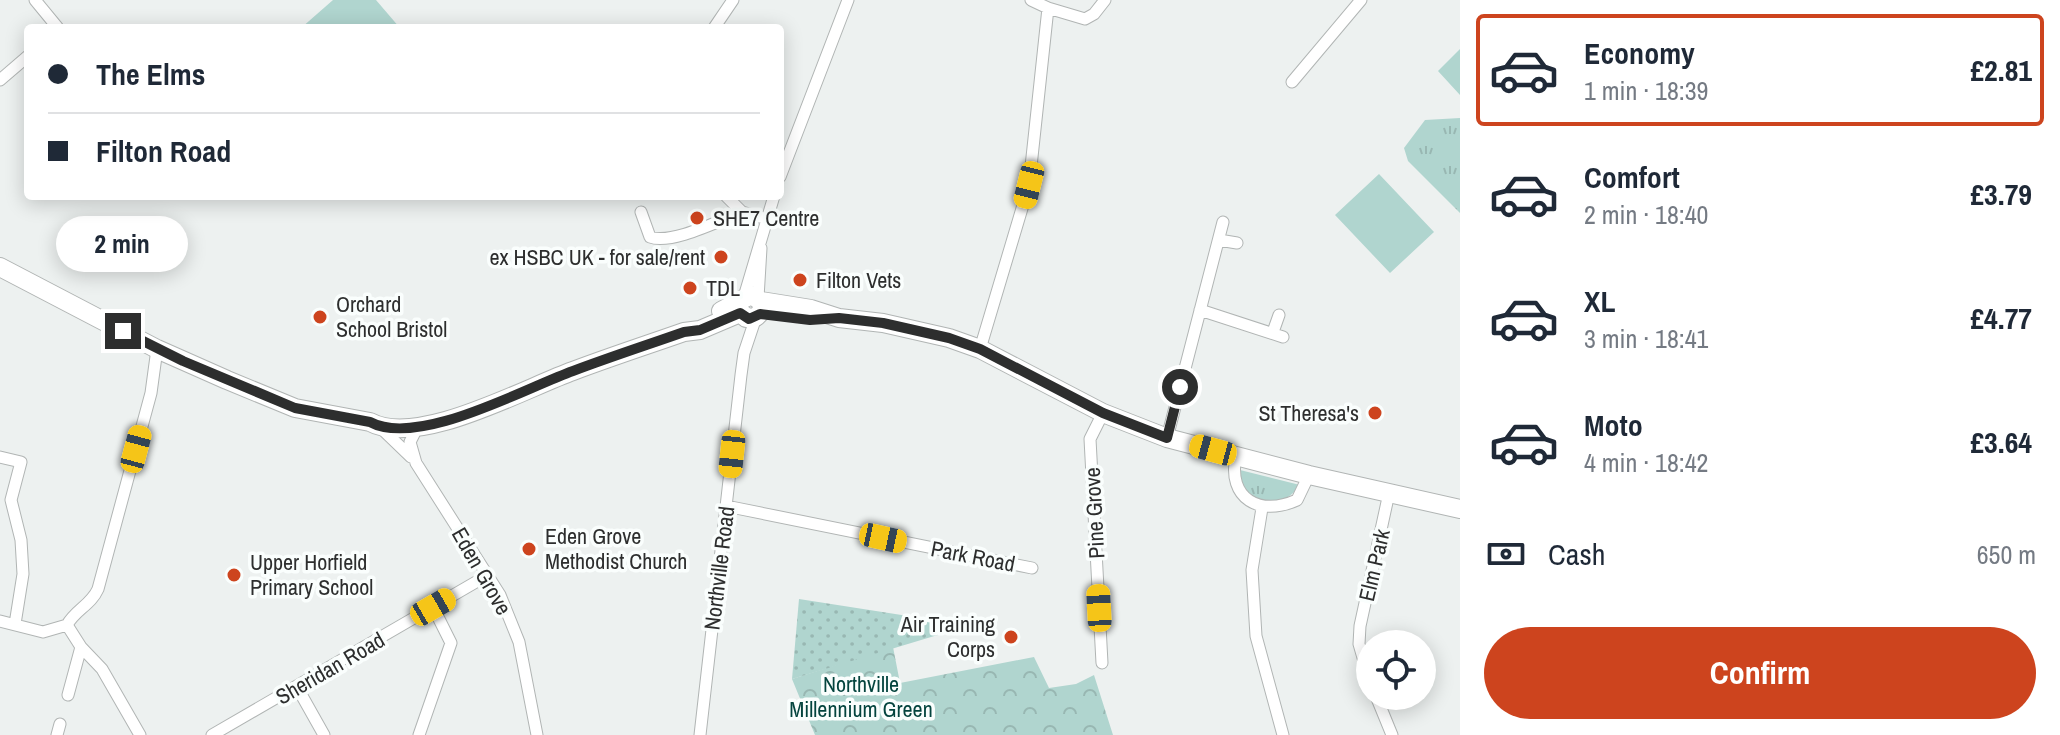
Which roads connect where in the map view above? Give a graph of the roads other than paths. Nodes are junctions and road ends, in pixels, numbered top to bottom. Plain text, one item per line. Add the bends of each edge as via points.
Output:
1 (35, 0) edge
2 (733, 0) edge
3 (848, 0) edge
4 (1031, 0) edge
5 (1105, 0) edge
6 (1361, 0) edge
7 (1048, 8) junction
8 (55, 24) edge
9 (717, 24) edge
10 (24, 59) edge
11 (0, 80) edge
12 (1292, 82) dead end
13 (784, 167) edge
14 (730, 200) edge
15 (773, 200) edge
16 (641, 212) dead end
17 (742, 212) junction
18 (767, 219) junction
19 (1223, 222) dead end
20 (1219, 240) junction
21 (1237, 243) dead end
22 (0, 267) edge
23 (750, 307) junction
24 (1200, 310) junction
25 (1279, 315) dead end
26 (157, 349) junction
27 (980, 349) junction
28 (1103, 413) junction
29 (455, 416) junction
30 (375, 425) junction
31 (418, 426) junction
32 (1167, 438) junction
33 (1236, 456) junction
34 (0, 457) edge
35 (416, 463) junction
36 (1309, 475) junction
37 (6, 498) edge
38 (1387, 503) junction
39 (726, 506) junction
40 (1262, 508) junction
41 (1460, 509) edge
42 (1032, 568) dead end
43 (488, 575) junction
44 (433, 607) junction
45 (0, 621) edge
46 (15, 624) junction
47 (67, 625) junction
48 (1360, 630) edge
49 (81, 647) junction
50 (1102, 663) dead end
51 (297, 687) junction
52 (68, 695) dead end
53 (1382, 710) edge
54 (140, 735) edge
55 (212, 735) edge
56 (324, 735) edge
57 (419, 735) edge
58 (537, 735) edge
59 (700, 735) edge
60 (1283, 735) edge
61 (1392, 735) edge

1 - 8 street
2 - 9 street
3 - 13 street
4 - 7 street
5 - 7 street via 1085,19
6 - 12 street
7 - 27 street via 1029,185
10 - 11 street
14 - 17 street
15 - 18 street, Northville Road
16 - 17 street via 650,237 658,240
17 - 18 street
18 - 23 street, Northville Road via 754,258
19 - 20 street
20 - 21 street
20 - 24 street
22 - 26 main road
23 - 27 main road via 811,309
23 - 29 main road
23 - 39 street, Northville Road
24 - 25 street via 1278,335
24 - 32 street
26 - 30 main road via 295,408
26 - 47 street via 151,393 98,589
27 - 28 main road
28 - 32 main road
28 - 50 street, Pine Grove via 1090,439
29 - 30 main road via 380,418
29 - 31 main road
30 - 31 main road
30 - 35 street, Eden Grove
31 - 35 street via 410,442
32 - 33 main road
33 - 36 main road
33 - 40 street via 1234,474 1241,494
34 - 37 street via 21,462
35 - 43 street, Eden Grove
36 - 38 main road
36 - 40 street via 1297,500
37 - 46 street via 21,540 23,574
38 - 41 main road
38 - 48 street, Elm Park
39 - 42 street, Park Road
39 - 59 street, Northville Road
40 - 60 street via 1252,570 1256,636
43 - 44 street, Sheridan Road
43 - 58 street, Eden Grove via 519,642
44 - 51 street, Sheridan Road
44 - 57 street via 451,643
45 - 46 street
46 - 47 street via 43,632
47 - 49 street
49 - 52 street
49 - 54 street via 102,669
51 - 55 street, Sheridan Road
51 - 56 street
53 - 61 street

